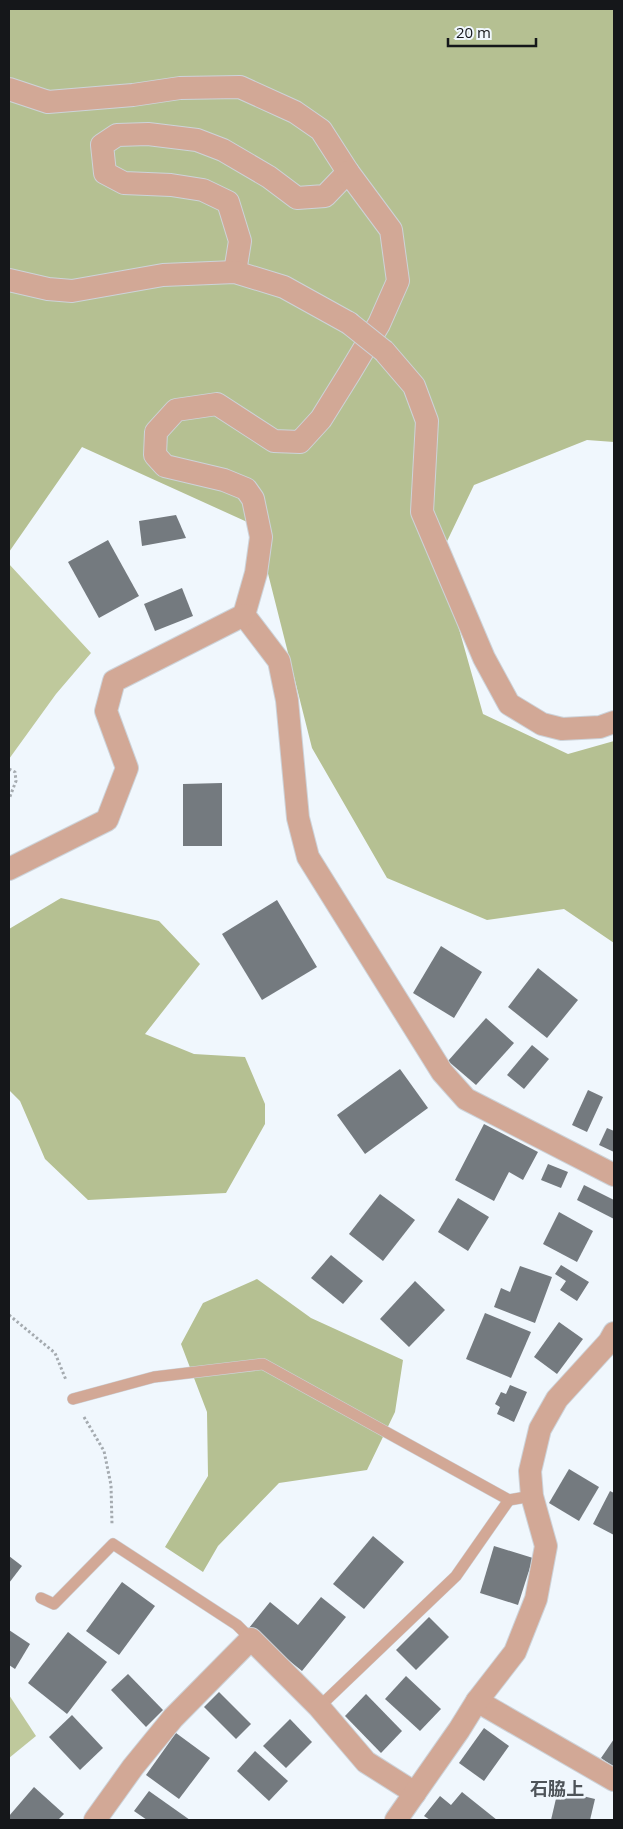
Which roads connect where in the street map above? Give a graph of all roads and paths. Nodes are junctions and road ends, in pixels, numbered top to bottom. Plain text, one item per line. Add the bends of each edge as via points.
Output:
1 (9, 89) edge
2 (348, 172) junction
3 (235, 272) junction
4 (9, 280) edge
5 (244, 615) junction
6 (614, 722) edge
7 (9, 769) edge
8 (9, 799) edge
9 (9, 869) edge
10 (614, 1175) edge
11 (614, 1333) edge
12 (73, 1399) dead end
13 (532, 1496) junction
14 (509, 1500) junction
15 (40, 1598) dead end
16 (250, 1639) junction
17 (477, 1700) junction
18 (319, 1707) junction
19 (614, 1780) edge
20 (415, 1793) junction
21 (95, 1820) edge
22 (396, 1820) edge

1 - 2 street via 48,102 180,88 240,86 295,112 321,130
2 - 3 street via 325,196 297,198 223,150 197,140 148,134 116,135 102,145 105,173 124,183 203,190 228,202 240,241
2 - 5 street via 391,230 398,281 379,324 321,419 300,442 274,441 217,404 176,410 156,432 156,455 164,466 224,480 246,490 253,498 261,538 256,573
3 - 4 street via 163,275 72,290 48,289
3 - 6 street, bridge via 284,287 349,323 384,351 414,386 427,421 422,512 484,658 510,704 542,724 562,729 600,727
5 - 9 street via 114,681 106,711 127,768 107,820
5 - 10 street via 279,661 287,700 298,818 308,857 442,1072 466,1099
7 - 8 path via 15,772 16,781
11 - 13 street via 557,1399 540,1429 530,1471
12 - 14 lane via 154,1377 263,1364
13 - 14 lane
13 - 17 street via 546,1546 536,1599 515,1652
14 - 18 lane via 456,1576
15 - 16 lane via 54,1604 112,1544 237,1625
16 - 18 street
16 - 21 street via 173,1718
17 - 19 street
17 - 20 street
18 - 20 street via 366,1762
20 - 22 street

